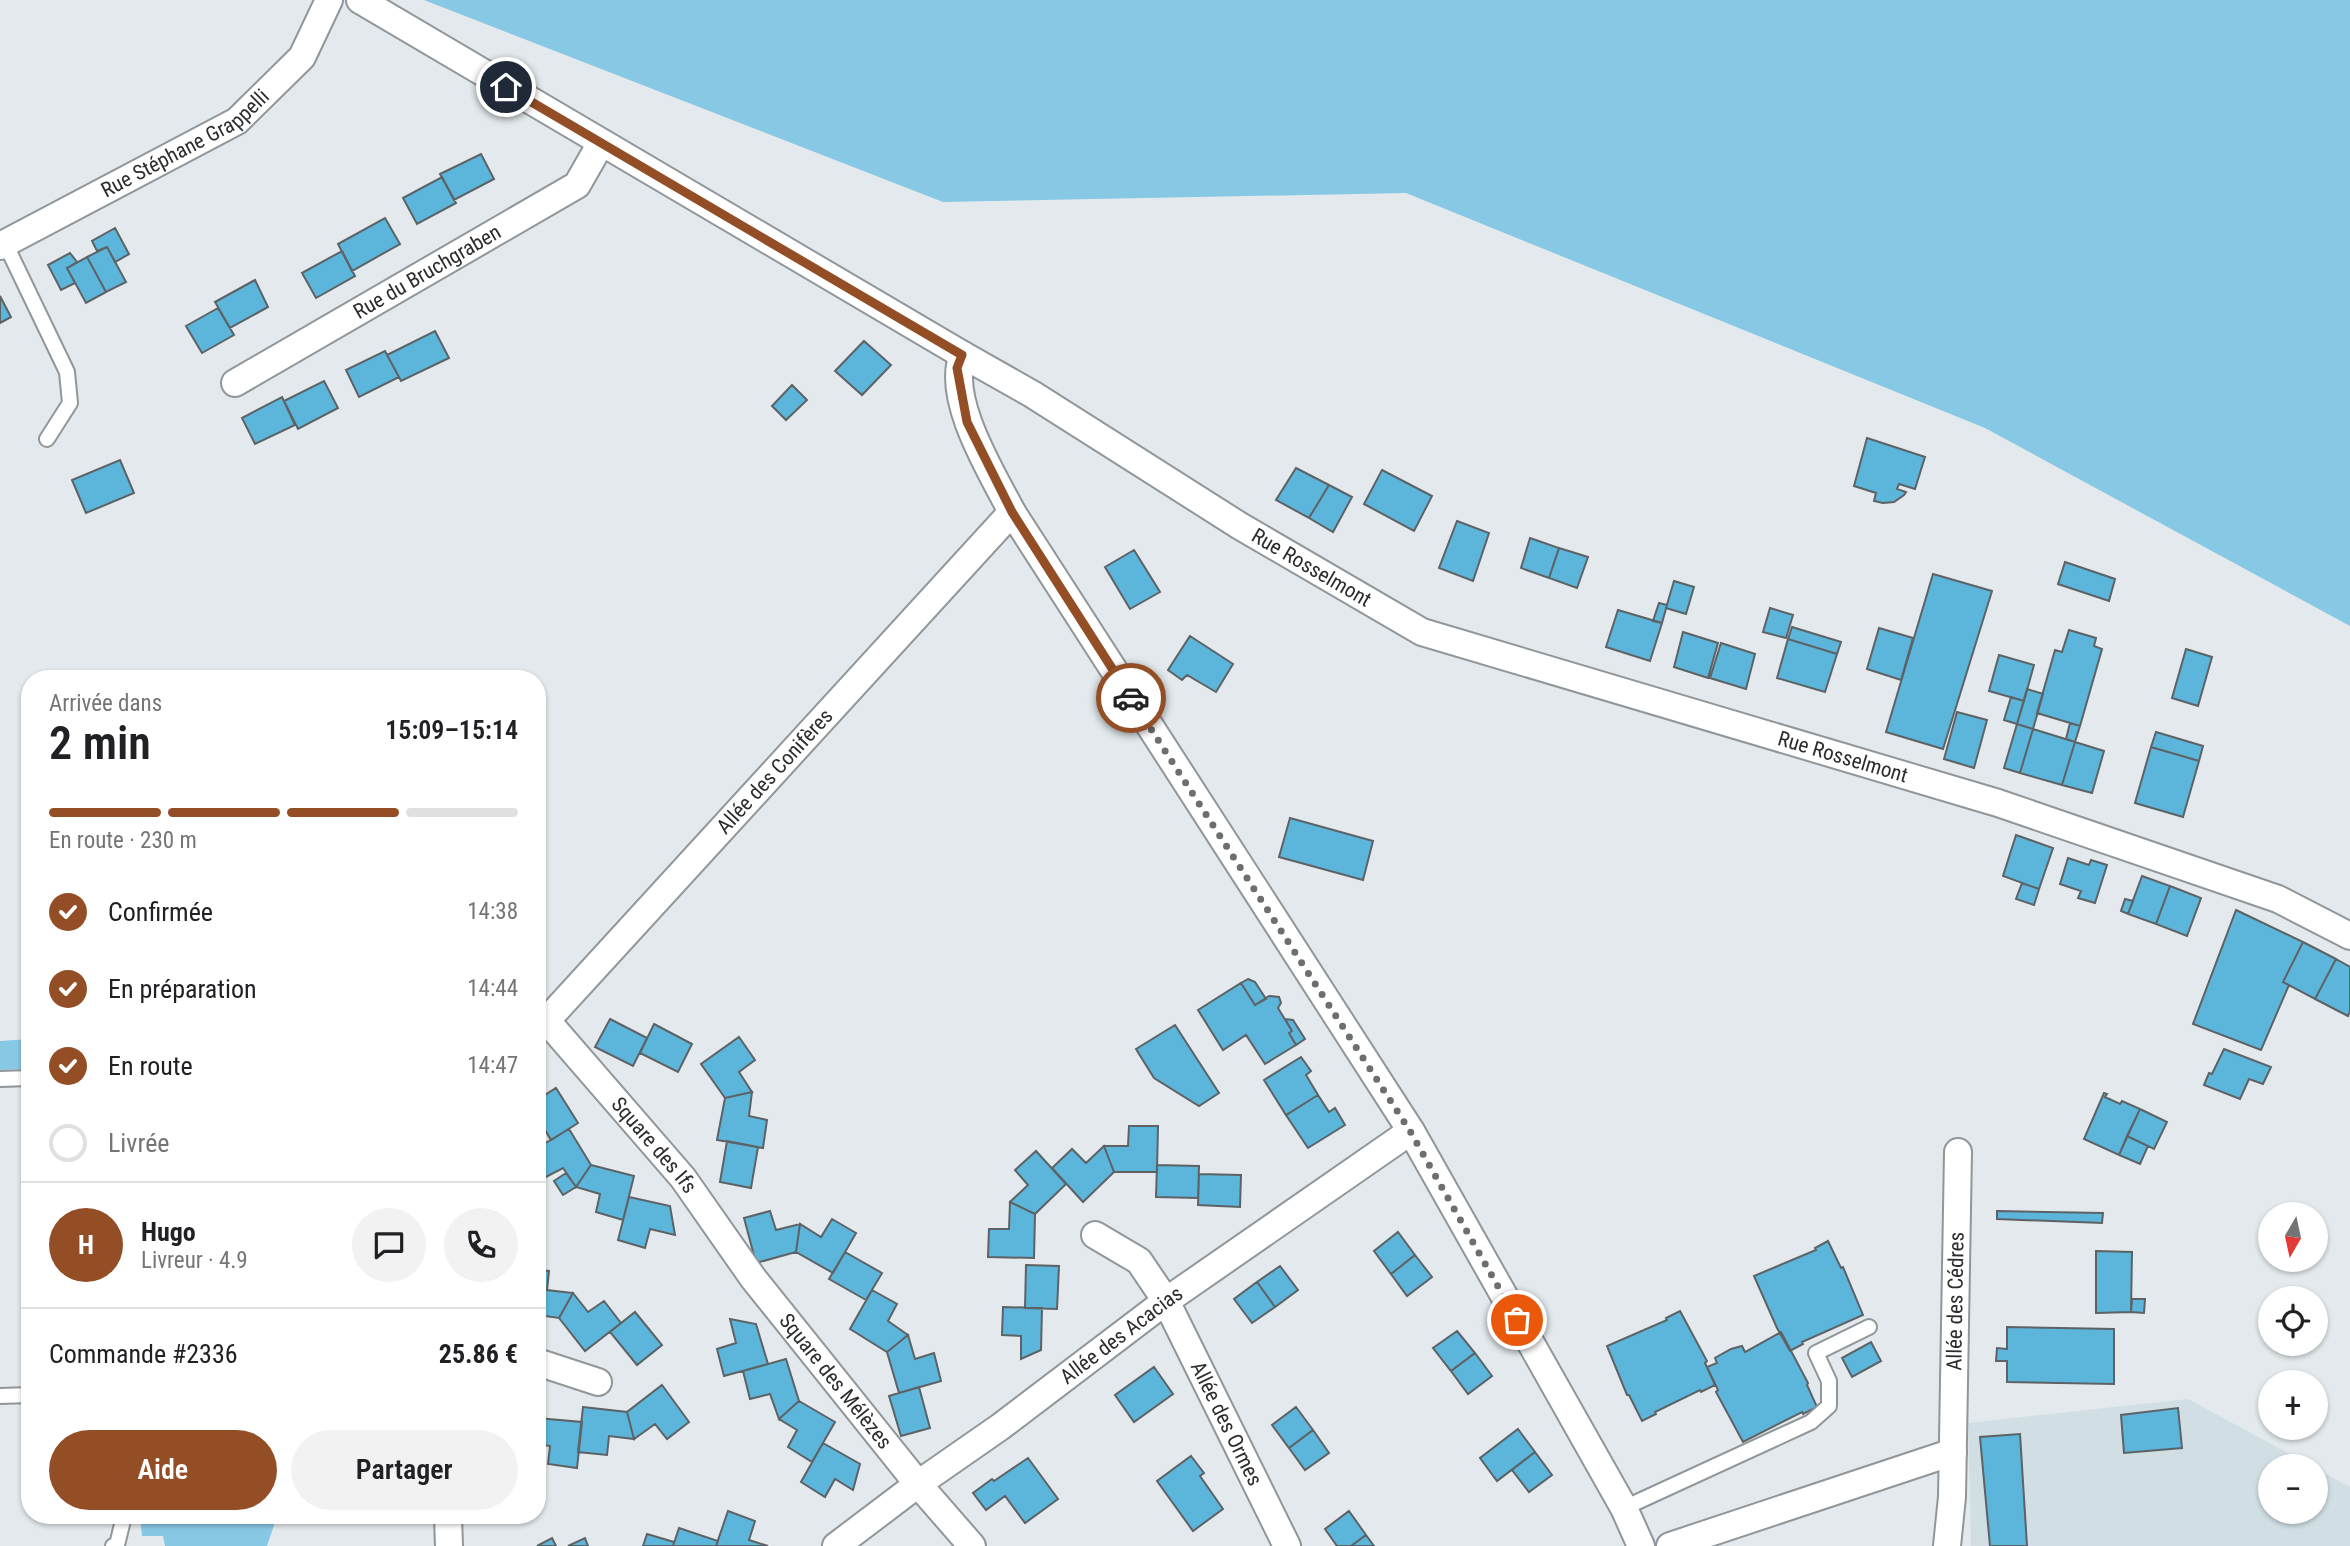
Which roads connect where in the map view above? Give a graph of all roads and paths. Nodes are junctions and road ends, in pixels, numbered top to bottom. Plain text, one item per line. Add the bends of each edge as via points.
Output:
1 (329, 0) edge
2 (360, 0) edge
3 (601, 143) junction
4 (2, 245) edge
5 (962, 355) junction
6 (235, 383) dead end
7 (47, 439) dead end
8 (1012, 512) junction
9 (2350, 936) edge
10 (546, 1022) edge
11 (546, 1030) edge
12 (21, 1078) edge
13 (0, 1079) edge
14 (1410, 1131) junction
15 (1958, 1152) dead end
16 (1095, 1235) dead end
17 (753, 1278) joint
18 (1166, 1301) junction
19 (1869, 1327) dead end
20 (546, 1365) edge
21 (598, 1382) dead end
22 (21, 1395) edge
23 (0, 1396) edge
24 (1953, 1452) junction
25 (918, 1484) junction
26 (1624, 1508) junction
27 (122, 1524) edge
28 (449, 1524) edge
29 (113, 1546) edge
30 (450, 1546) edge
31 (836, 1546) edge
32 (972, 1546) edge
33 (1287, 1546) edge
34 (1641, 1546) edge
35 (1670, 1546) edge
36 (1947, 1546) edge

1 - 4 street, Rue Stéphane Grappelli via 302,57 237,121
2 - 3 street, Rue Rosselmont
3 - 5 street, Rue Rosselmont
3 - 6 street, Rue du Bruchgraben via 578,185
4 - 7 lane via 67,372 70,402
5 - 8 street via 957,368 967,422
5 - 9 street, Rue Rosselmont via 1422,632 1998,803 2278,899
8 - 10 street, Allée des Conifères
8 - 14 street
11 - 17 street, Square des Ifs via 683,1178
12 - 13 lane
14 - 18 street, Allée des Acacias
14 - 26 street
15 - 24 street, Allée des Cédres
16 - 18 street, Allée des Ormes via 1139,1261
17 - 25 street, Square des Mélèzes
18 - 25 street, Allée des Acacias
18 - 33 street, Allée des Ormes
19 - 26 lane via 1816,1353 1829,1381 1829,1406 1811,1422
20 - 21 street
22 - 23 lane
24 - 35 street
24 - 36 street, Allée des Cédres
25 - 31 street, Allée des Acacias
25 - 32 street, Square des Mélèzes
26 - 34 street
27 - 29 lane
28 - 30 street

